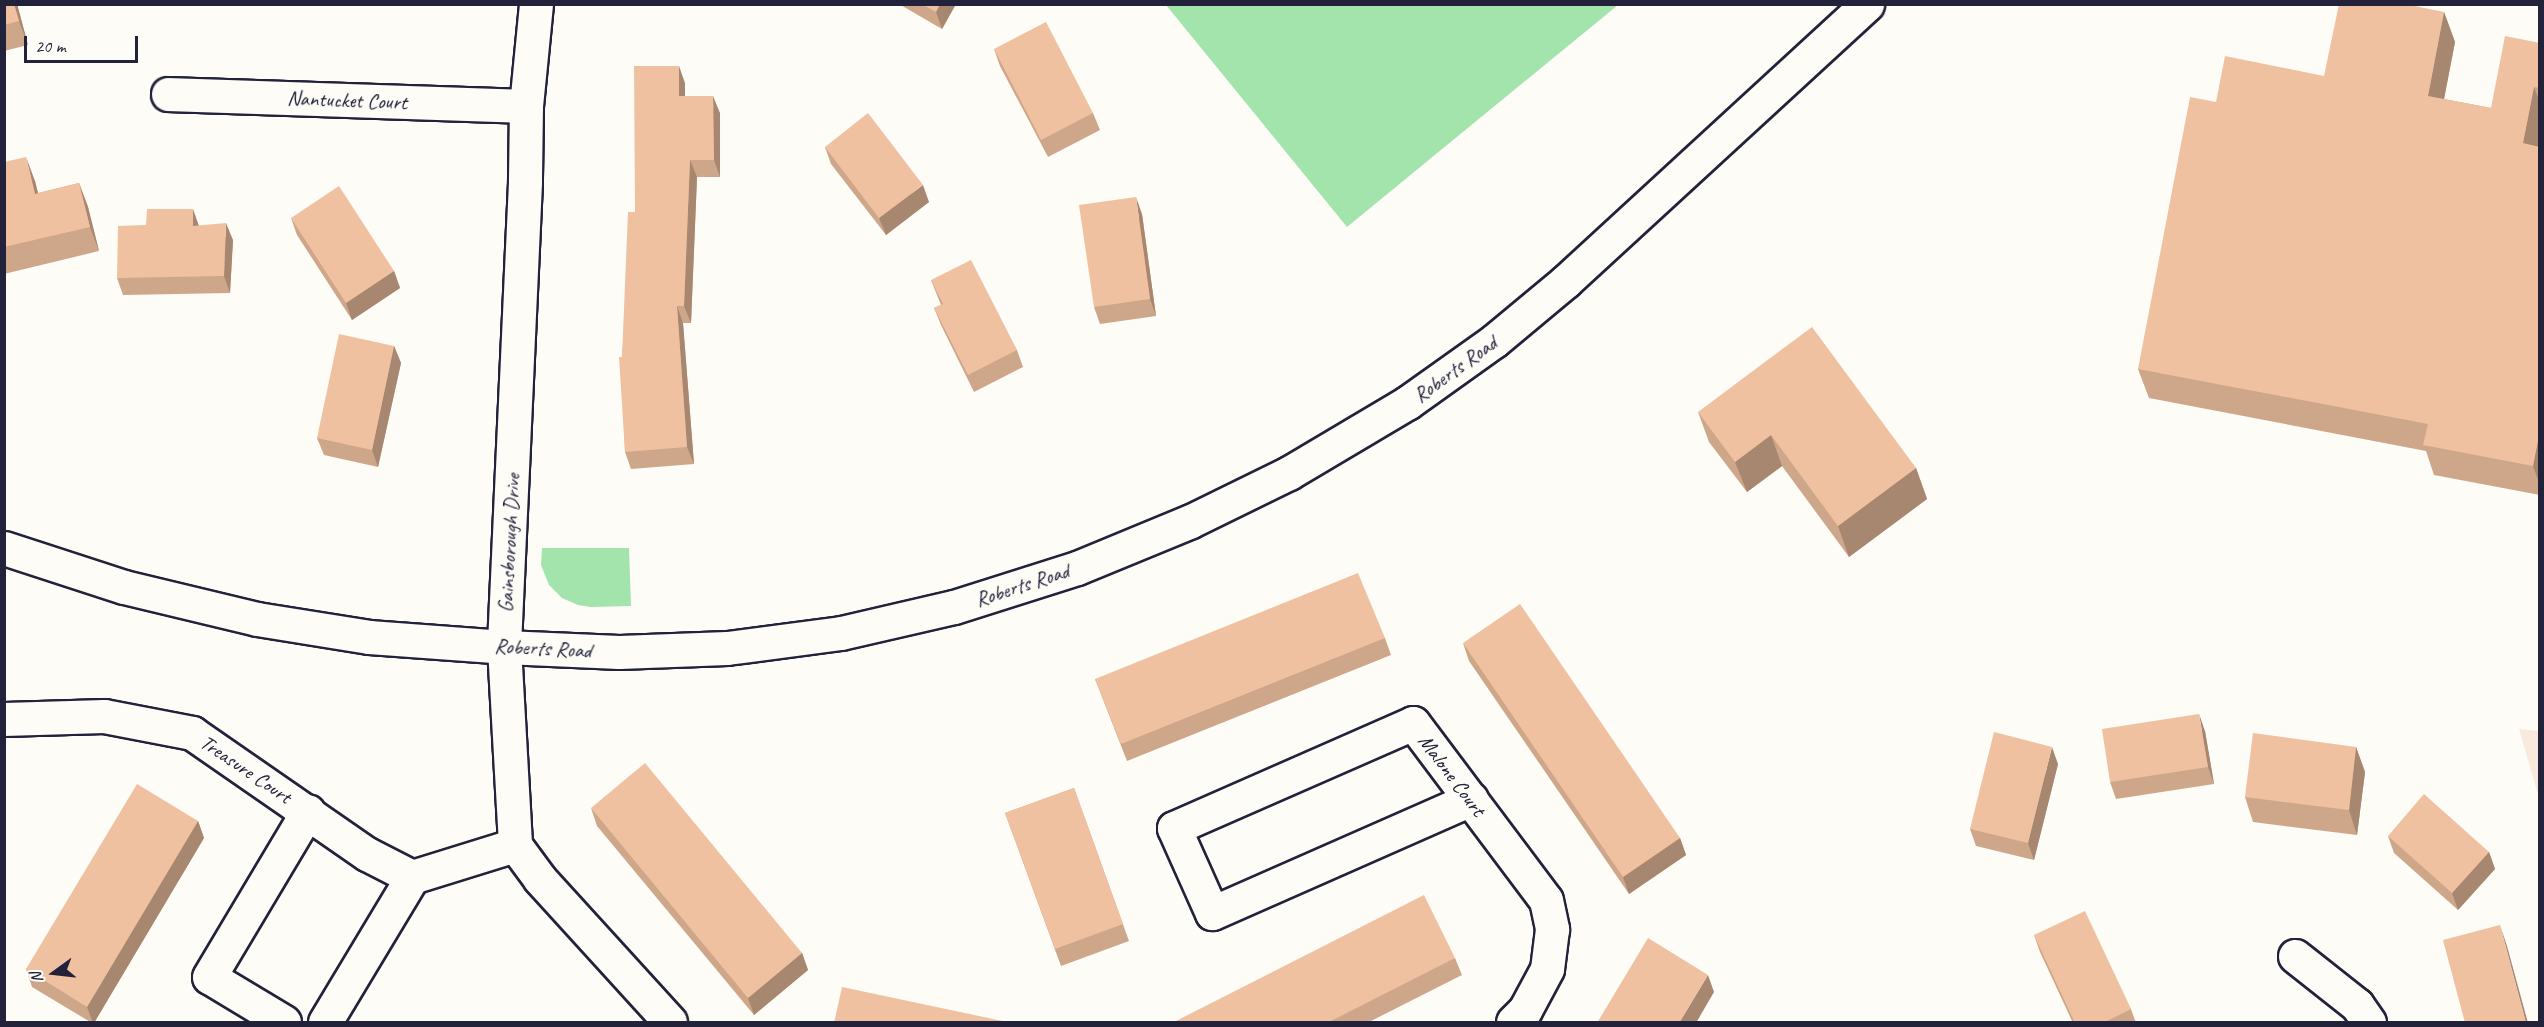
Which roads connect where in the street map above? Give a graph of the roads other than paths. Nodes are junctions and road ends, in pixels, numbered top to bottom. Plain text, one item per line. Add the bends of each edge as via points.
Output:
1 (536, 4) edge
2 (1867, 4) edge
3 (168, 94) dead end
4 (526, 106) junction
5 (4, 548) edge
6 (504, 647) junction
7 (4, 719) edge
8 (1470, 799) junction
9 (308, 810) junction
10 (515, 845) junction
11 (412, 877) junction
12 (2295, 956) dead end
13 (284, 1023) edge
14 (325, 1023) edge
15 (670, 1023) edge
16 (1513, 1023) edge
17 (2369, 1023) edge

1 - 4 street, Gainsborough Drive
2 - 6 street, Roberts Road via 1566,281 1494,341 1407,403 1289,473 1191,521 1077,567 954,607 841,633 727,648 619,652
3 - 4 street, Nantucket Court
4 - 6 street, Gainsborough Drive
5 - 6 street, Roberts Road via 124,587 257,619 369,637
6 - 10 street, Gainsborough Drive
7 - 9 street, Treasure Court via 104,716 192,733
8 - 8 street, Malone Court via 1413,723 1174,828 1212,913
8 - 16 street, Malone Court via 1546,900 1552,930 1547,969 1525,1010
9 - 11 street, Treasure Court via 368,854
9 - 13 street, Treasure Court via 209,977
10 - 11 street
10 - 15 street via 540,879
11 - 14 street
12 - 17 street via 2356,1005

